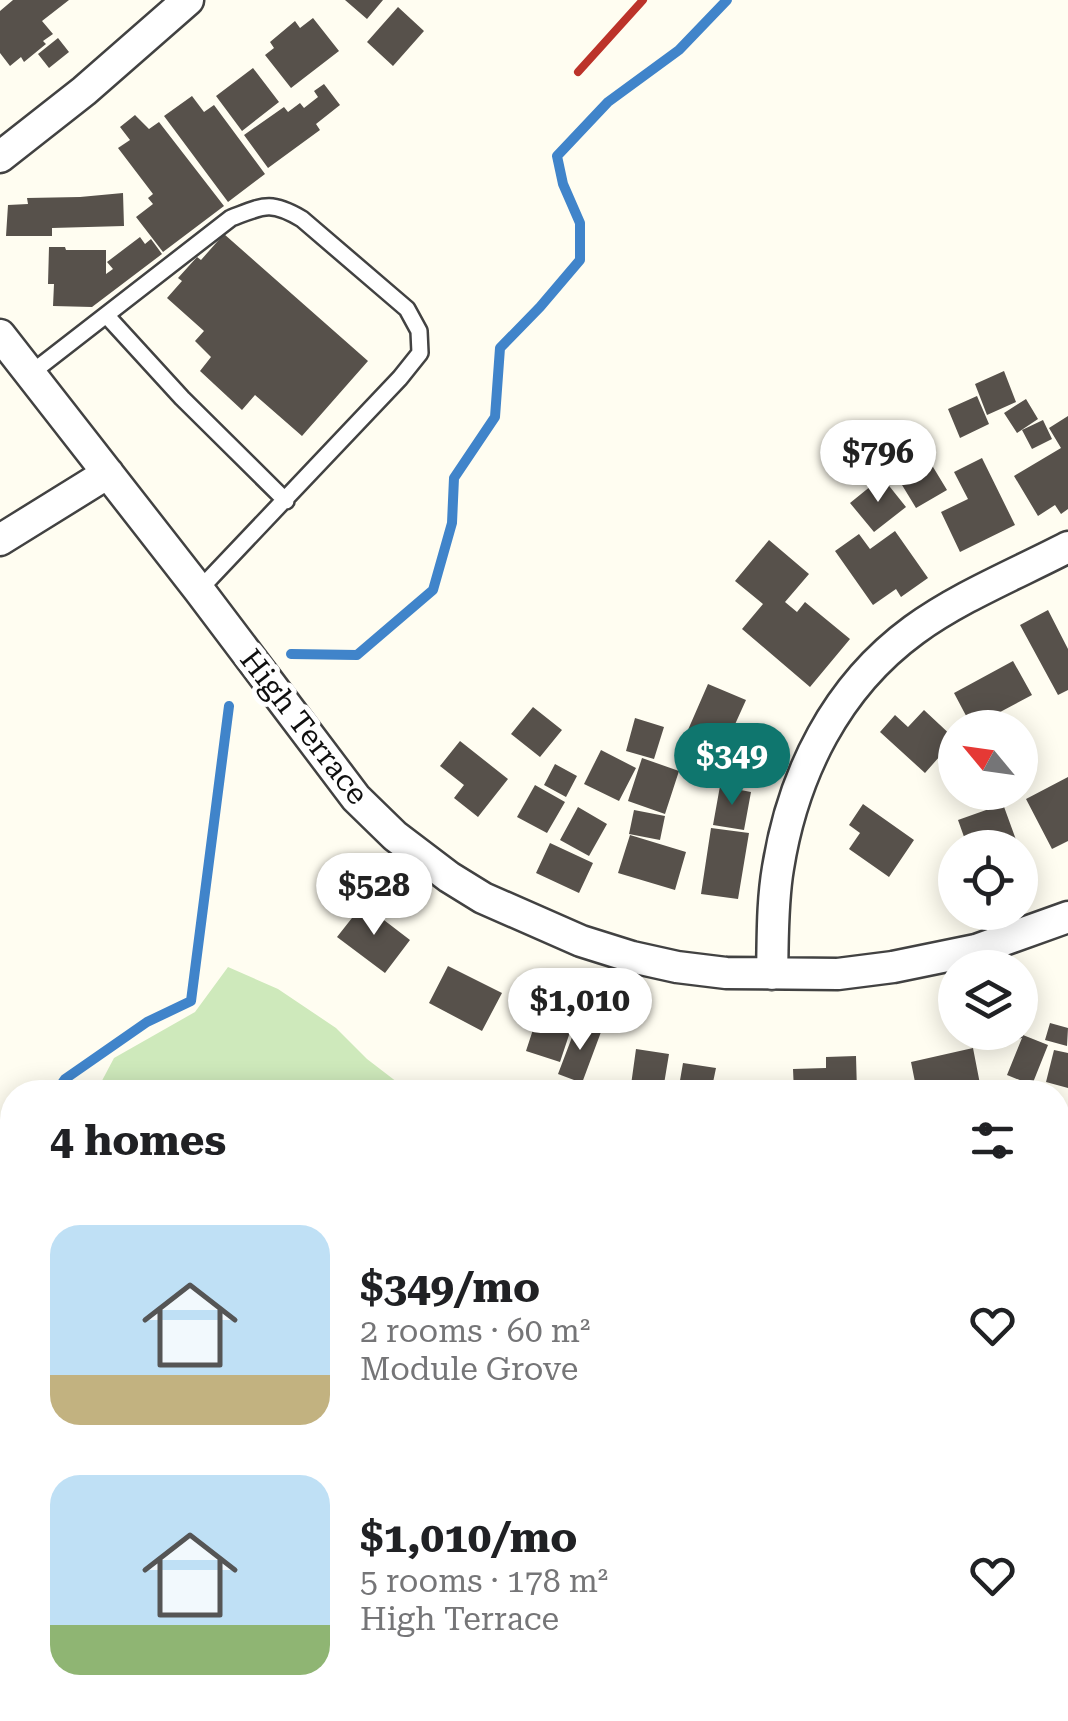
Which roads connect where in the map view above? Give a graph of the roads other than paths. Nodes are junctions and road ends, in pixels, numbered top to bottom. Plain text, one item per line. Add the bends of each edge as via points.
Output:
1 (188, 0) edge
2 (0, 156) edge
3 (107, 316) junction
4 (0, 336) edge
5 (30, 374) junction
6 (108, 473) junction
7 (286, 501) junction
8 (0, 540) edge
9 (1068, 547) edge
10 (199, 590) junction
11 (1068, 918) edge
12 (772, 974) junction

1 - 2 street
3 - 5 lane
3 - 7 lane
3 - 7 lane via 231,218 264,206 302,219 406,310 419,331 420,353
4 - 5 street, High Terrace
5 - 6 street, High Terrace
6 - 8 street
6 - 10 street, High Terrace
7 - 10 lane
9 - 12 street via 917,627 848,692 817,743 788,816
10 - 12 street, High Terrace via 356,798 449,877 517,914 632,957
11 - 12 street, High Terrace via 976,950 893,967

